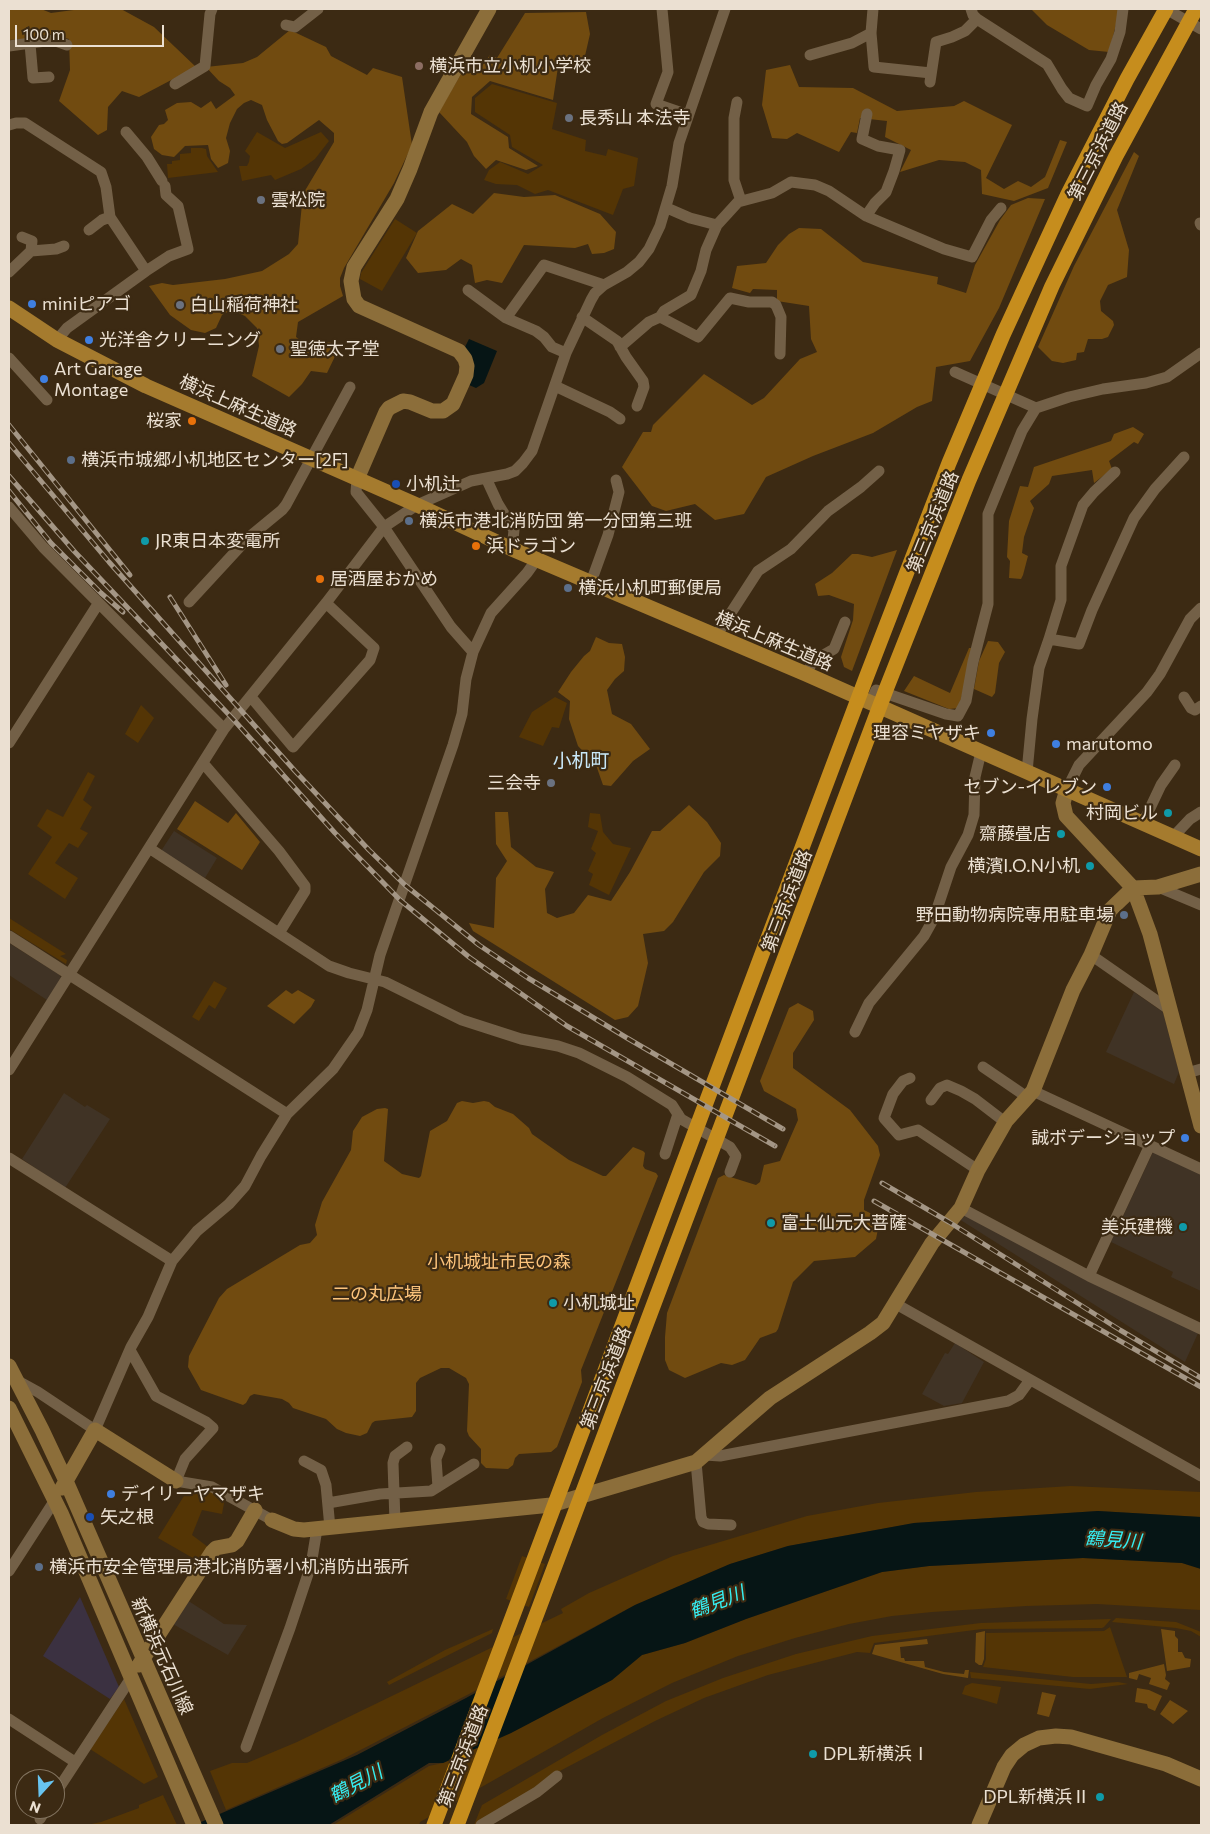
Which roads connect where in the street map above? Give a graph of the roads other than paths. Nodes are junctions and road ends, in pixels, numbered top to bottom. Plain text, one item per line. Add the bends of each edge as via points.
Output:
1 (212, 9) edge
2 (318, 9) edge
3 (489, 9) edge
4 (662, 9) edge
5 (725, 9) edge
6 (873, 9) edge
7 (1123, 9) edge
8 (1166, 9) edge
9 (1196, 9) edge
10 (974, 14) edge
11 (286, 25) dead end
12 (1201, 29) edge
13 (872, 33) junction
14 (30, 44) junction
15 (67, 44) dead end
16 (9, 46) edge
17 (810, 55) dead end
18 (49, 77) dead end
19 (175, 84) dead end
20 (737, 102) dead end
21 (867, 114) dead end
22 (688, 115) junction
23 (9, 125) edge
24 (126, 132) dead end
25 (741, 201) junction
26 (667, 208) junction
27 (1001, 208) dead end
28 (866, 216) junction
29 (110, 217) junction
30 (717, 224) junction
31 (89, 230) dead end
32 (22, 237) dead end
33 (64, 246) dead end
34 (31, 251) junction
35 (146, 270) junction
36 (9, 272) edge
37 (604, 285) junction
38 (468, 290) dead end
39 (9, 308) edge
40 (660, 317) junction
41 (506, 318) junction
42 (582, 318) junction
43 (57, 340) junction
44 (620, 347) junction
45 (1201, 353) edge
46 (566, 354) junction
47 (780, 354) dead end
48 (9, 358) edge
49 (955, 372) dead end
50 (555, 386) junction
51 (350, 387) dead end
52 (48, 400) dead end
53 (637, 406) dead end
54 (1031, 406) junction
55 (620, 419) dead end
56 (1184, 458) dead end
57 (311, 460) junction
58 (879, 471) dead end
59 (1115, 472) dead end
60 (357, 478) junction
61 (486, 478) junction
62 (616, 480) dead end
63 (417, 505) junction
64 (9, 507) edge
65 (384, 528) junction
66 (512, 549) junction
67 (537, 559) junction
68 (591, 582) junction
69 (189, 602) dead end
70 (326, 603) junction
71 (98, 604) junction
72 (1201, 608) edge
73 (845, 622) dead end
74 (716, 636) junction
75 (1049, 639) junction
76 (473, 652) junction
77 (806, 674) junction
78 (1184, 696) dead end
79 (251, 697) junction
80 (870, 704) junction
81 (1201, 706) edge
82 (224, 729) junction
83 (9, 743) edge
84 (982, 752) junction
85 (203, 763) junction
86 (1175, 765) dead end
87 (1027, 772) junction
88 (1067, 789) junction
89 (1201, 812) edge
90 (1143, 823) junction
91 (1174, 836) junction
92 (149, 848) junction
93 (1201, 849) edge
94 (1201, 874) edge
95 (1158, 887) junction
96 (1133, 888) junction
97 (1201, 905) edge
98 (279, 933) junction
99 (9, 936) edge
100 (1091, 955) junction
101 (69, 975) junction
102 (376, 978) junction
103 (1170, 1010) junction
104 (855, 1032) dead end
105 (983, 1067) dead end
106 (9, 1070) edge
107 (1194, 1071) edge
108 (910, 1078) dead end
109 (1030, 1094) junction
110 (931, 1100) dead end
111 (287, 1114) junction
112 (678, 1114) junction
113 (1004, 1122) junction
114 (1201, 1126) edge
115 (1150, 1145) junction
116 (665, 1154) dead end
117 (9, 1158) edge
118 (1201, 1169) edge
119 (978, 1170) junction
120 (730, 1172) dead end
121 (960, 1208) junction
122 (172, 1261) junction
123 (1089, 1276) junction
124 (896, 1304) junction
125 (1201, 1329) edge
126 (130, 1350) junction
127 (9, 1366) edge
128 (1030, 1380) junction
129 (18, 1381) junction
130 (9, 1408) edge
131 (95, 1430) junction
132 (407, 1447) dead end
133 (440, 1449) dead end
134 (700, 1458) junction
135 (304, 1461) dead end
136 (474, 1464) dead end
137 (1201, 1476) edge
138 (66, 1481) junction
139 (176, 1481) junction
140 (438, 1487) junction
141 (393, 1493) junction
142 (55, 1500) junction
143 (328, 1503) junction
144 (255, 1510) junction
145 (272, 1520) joint
146 (395, 1522) junction
147 (731, 1525) dead end
148 (324, 1529) junction
149 (9, 1571) edge
150 (143, 1659) junction
151 (131, 1678) junction
152 (9, 1719) edge
153 (246, 1747) dead end
154 (75, 1762) junction
155 (557, 1776) dead end
156 (65, 1778) edge
157 (1201, 1779) edge
158 (194, 1825) edge
159 (216, 1825) edge
160 (434, 1825) edge
161 (457, 1825) edge
162 (481, 1825) edge
163 (979, 1825) edge

1 - 19 street via 205,66
2 - 11 street via 294,27
3 - 60 street via 431,112 397,200 354,267 351,281 354,299 359,306 459,351 465,359 466,375 453,404 443,411 432,411 403,401 389,408
4 - 22 street via 668,72 656,104
5 - 22 street
6 - 13 street
7 - 10 street via 1120,32 1110,59 1087,106 1069,98 1047,64
8 - 12 street
8 - 160 highway, 第三京浜道路 via 1068,194 949,463
9 - 161 highway, 第三京浜道路 via 1116,156 1052,286 970,480 887,687
10 - 13 street via 965,30 936,42 931,77 874,66
13 - 17 street via 852,43
14 - 15 street via 53,40
14 - 16 street
14 - 18 street via 33,78
20 - 25 street via 734,180
21 - 28 street via 862,139 900,150 886,192
22 - 26 street
23 - 29 street via 25,123 102,169
24 - 35 street via 148,157 164,183 166,195 178,206 188,248
25 - 28 street via 772,192 791,182 815,185 829,191
25 - 30 street
26 - 30 street via 690,218
26 - 37 street via 640,262
27 - 28 street via 972,257 944,249
29 - 31 street
29 - 35 street
30 - 40 street via 691,295 664,311
32 - 34 street via 32,241
33 - 34 street
34 - 36 street
35 - 43 street via 67,328
37 - 41 street via 544,265
37 - 42 street via 595,293
38 - 41 street
39 - 43 main road, 横浜上麻生道路
40 - 44 street via 649,322
40 - 47 street via 698,337 730,298 772,302 781,317
41 - 46 street via 536,331 552,347
42 - 44 street via 617,341
42 - 46 street
43 - 57 main road, 横浜上麻生道路 via 146,386
44 - 53 street via 643,381
45 - 54 street via 1167,377
46 - 50 street
48 - 52 street
49 - 54 street
50 - 55 street
50 - 61 street via 532,451 523,463 507,474
51 - 57 street
54 - 80 street via 988,514 988,604 966,701 958,716 876,690
56 - 75 street via 1134,518 1079,644
57 - 60 main road, 横浜上麻生道路
57 - 69 street via 282,510 248,538
58 - 74 street via 828,511 791,549 758,571
59 - 75 street via 1083,505 1061,566 1061,600
60 - 63 main road, 横浜上麻生道路
60 - 65 street via 356,492
61 - 63 street via 471,481
61 - 66 street via 514,530
62 - 68 street via 619,492
63 - 65 street
63 - 66 main road, 横浜上麻生道路
64 - 71 street
65 - 70 street
65 - 76 street
66 - 67 main road, 横浜上麻生道路
67 - 68 main road, 横浜上麻生道路
67 - 76 street via 492,612
68 - 74 main road, 横浜上麻生道路
70 - 79 street
70 - 79 street via 374,648 370,660 293,747
71 - 82 street
71 - 83 street
72 - 88 street via 1190,619 1147,692 1079,766
73 - 77 street via 834,649 813,661
74 - 77 main road, 横浜上麻生道路
75 - 87 street via 1040,668
76 - 102 street via 458,729 380,955
77 - 80 main road, 横浜上麻生道路
78 - 81 street via 1191,708 1195,710
79 - 82 street
80 - 84 main road, 横浜上麻生道路
82 - 85 street
84 - 87 main road, 横浜上麻生道路
84 - 104 street via 975,777 974,815 968,835 950,867 934,918 924,936 869,1003
85 - 92 street
85 - 98 street via 305,886
86 - 90 street via 1161,785
87 - 88 main road, 横浜上麻生道路
88 - 90 main road, 横浜上麻生道路
88 - 96 street via 1062,802 1066,816
89 - 91 street
90 - 91 main road, 横浜上麻生道路
91 - 93 main road, 横浜上麻生道路
92 - 98 street
92 - 101 street
94 - 95 street
95 - 96 street
95 - 97 street
96 - 100 street via 1110,910
96 - 103 street via 1150,934
98 - 102 street via 329,966
99 - 101 street
100 - 103 street
100 - 109 street
101 - 106 street
101 - 111 street
102 - 111 street via 358,1033 333,1069
102 - 112 street via 462,1020 579,1053 642,1086 672,1105
103 - 107 street
105 - 109 street
107 - 114 street
108 - 119 street via 903,1081 893,1094 884,1118 899,1135 918,1130
109 - 113 street
109 - 115 street
110 - 113 street via 940,1088 947,1086 961,1091
111 - 122 street via 245,1186 197,1230
112 - 116 street
112 - 120 street via 681,1119 730,1147 736,1156
113 - 119 street
115 - 118 street
115 - 123 street
117 - 122 street
119 - 121 street
121 - 123 street
121 - 124 street via 932,1243
122 - 126 street
123 - 125 street
124 - 128 street
124 - 134 street via 870,1333 770,1398
126 - 131 street
126 - 139 street via 156,1396 213,1428 184,1458
127 - 129 street, 新横浜元石川線
128 - 134 street via 1019,1396 1008,1401
128 - 137 street
129 - 131 street
129 - 138 street, 新横浜元石川線
130 - 142 street, 新横浜元石川線
131 - 138 street
131 - 139 street
132 - 141 street via 395,1456 392,1463
133 - 140 street via 436,1459
134 - 146 street via 552,1505
134 - 147 street via 703,1522
135 - 143 street via 321,1470
136 - 140 street
138 - 142 street
138 - 150 street, 新横浜元石川線
139 - 144 street via 212,1487
140 - 141 street via 432,1491
141 - 143 street
141 - 146 street
142 - 149 street
142 - 151 street, 新横浜元石川線
143 - 148 street
144 - 145 street
144 - 150 street via 232,1546 216,1548 212,1552
145 - 148 street via 294,1529
146 - 148 street
148 - 153 street
150 - 151 street
150 - 159 street, 新横浜元石川線
151 - 154 street
151 - 158 street, 新横浜元石川線
152 - 154 street
154 - 156 street
155 - 162 street via 537,1792
157 - 163 street via 1166,1764 1071,1737 1039,1738 1018,1750 1004,1767

